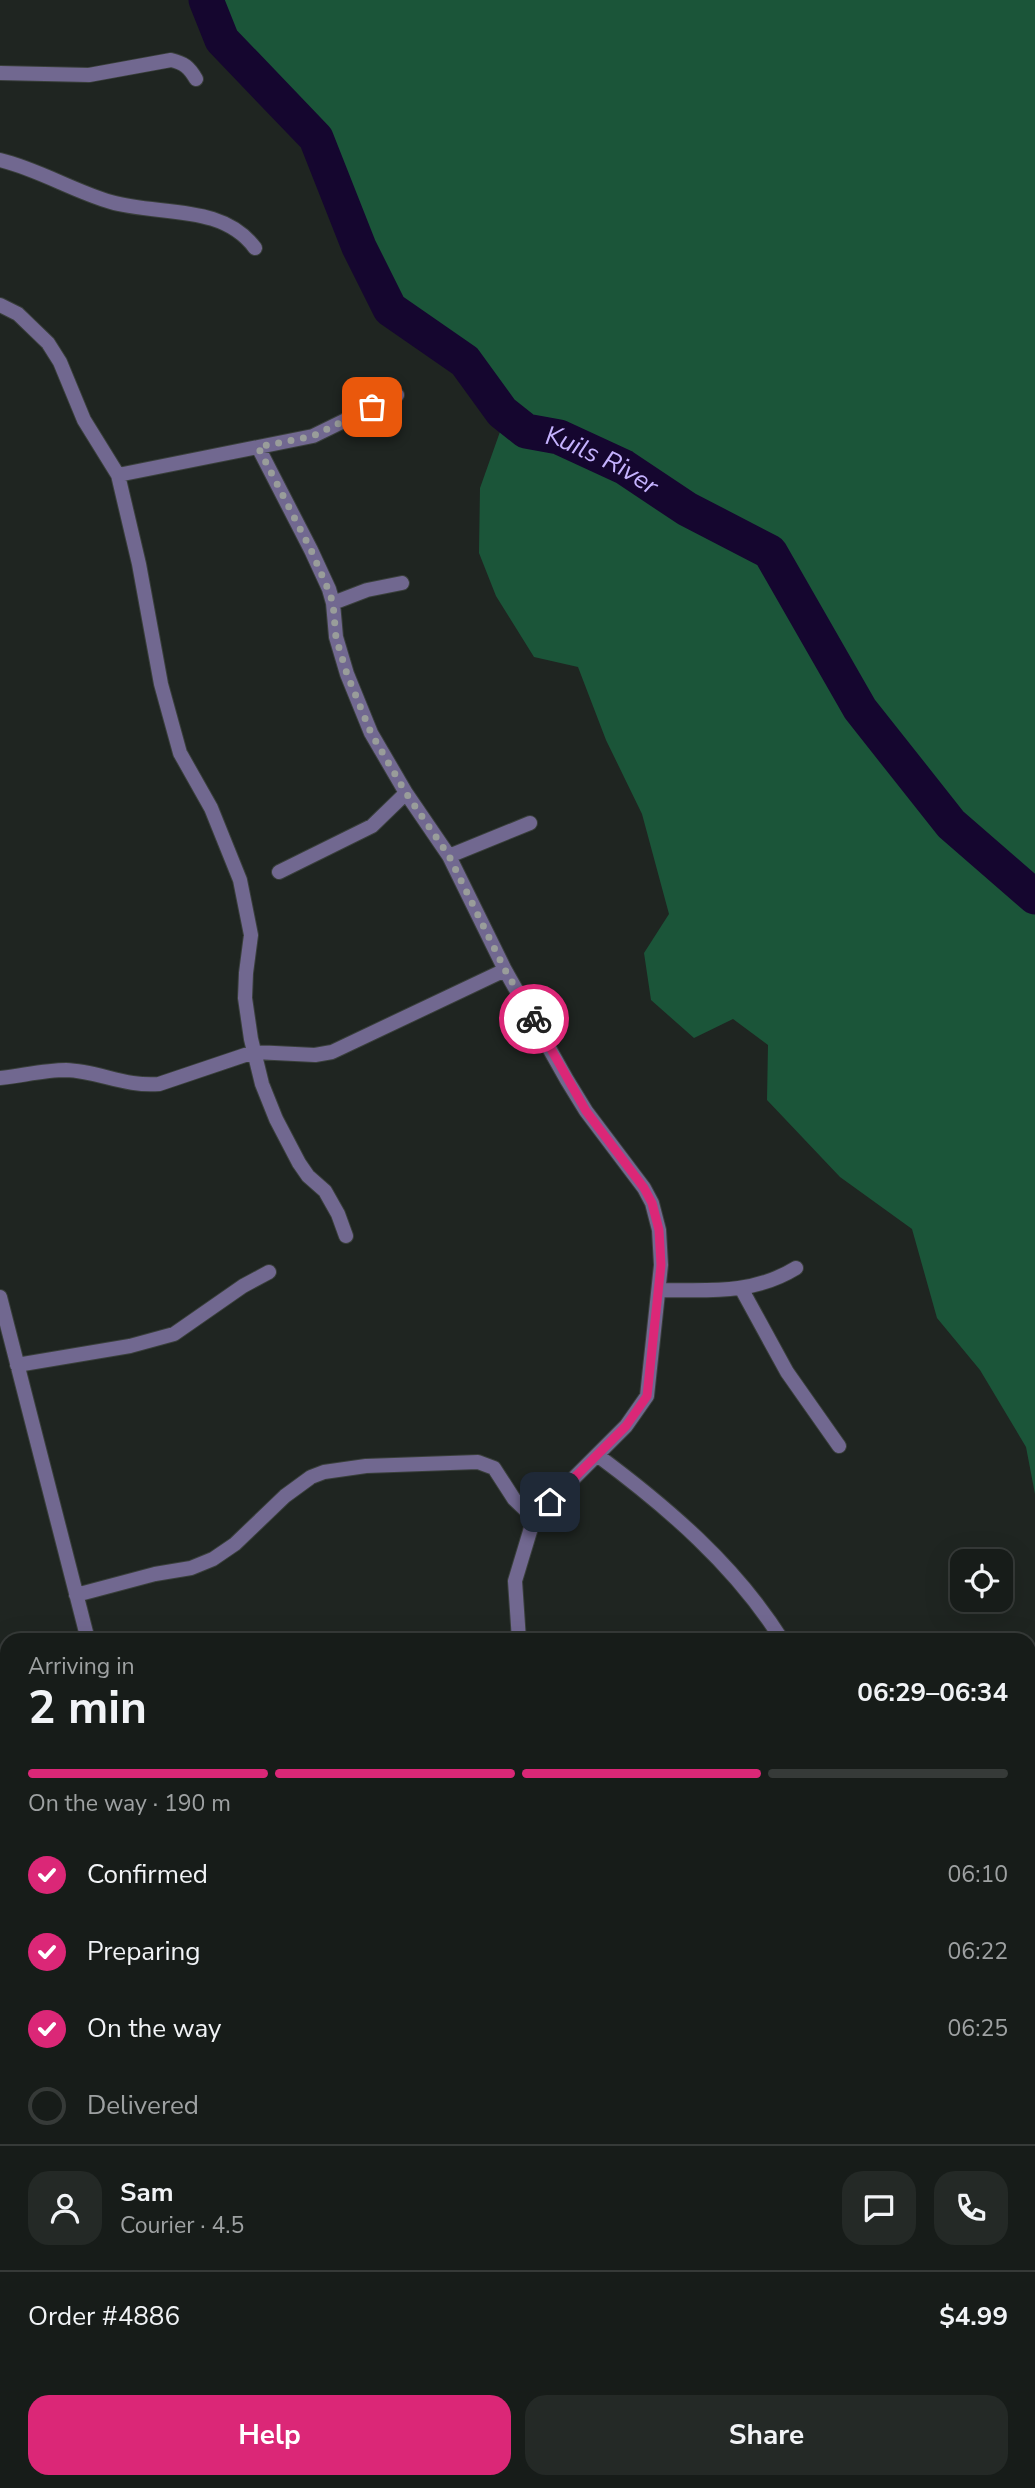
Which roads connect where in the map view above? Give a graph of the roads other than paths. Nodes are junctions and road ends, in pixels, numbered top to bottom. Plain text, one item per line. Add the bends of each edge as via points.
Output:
1 (0, 73) edge
2 (196, 79) dead end
3 (0, 160) edge
4 (255, 248) dead end
5 (0, 305) edge
6 (397, 395) dead end
7 (258, 447) junction
8 (118, 475) junction
9 (402, 583) dead end
10 (333, 603) junction
11 (406, 793) junction
12 (530, 822) dead end
13 (449, 856) junction
14 (279, 872) dead end
15 (505, 970) junction
16 (254, 1052) junction
17 (0, 1078) edge
18 (346, 1236) dead end
19 (796, 1268) dead end
20 (269, 1272) dead end
21 (741, 1288) junction
22 (659, 1290) junction
23 (0, 1297) edge
24 (17, 1365) junction
25 (839, 1446) dead end
26 (597, 1455) junction
27 (534, 1518) junction
28 (76, 1595) junction
29 (86, 1633) edge
30 (519, 1633) edge
31 (778, 1633) edge

1 - 2 street via 89,75 171,60 189,67
3 - 4 street via 124,206 211,219 238,231
5 - 8 street via 18,314 48,344 84,420
6 - 7 street via 313,436
7 - 8 street
7 - 10 street
8 - 16 street via 161,684 180,752 211,808 240,880 251,935 245,998
9 - 10 street
10 - 11 street via 336,638 358,705
11 - 13 street
11 - 14 street via 372,826
12 - 13 street
13 - 15 street
15 - 16 street via 332,1052
15 - 22 street via 586,1111 652,1203 659,1230
16 - 17 street via 159,1084 133,1085 65,1070
16 - 18 street via 276,1119 299,1163 331,1201
19 - 21 street via 767,1284
20 - 24 street via 174,1334
21 - 22 street
21 - 25 street via 787,1372
22 - 26 street via 647,1396
23 - 24 street
24 - 28 street
26 - 27 street
26 - 31 street via 649,1493 697,1537 732,1573
27 - 28 street via 514,1499 494,1468 478,1462 324,1472 285,1496 213,1559 191,1569
27 - 30 street via 515,1581
28 - 29 street

